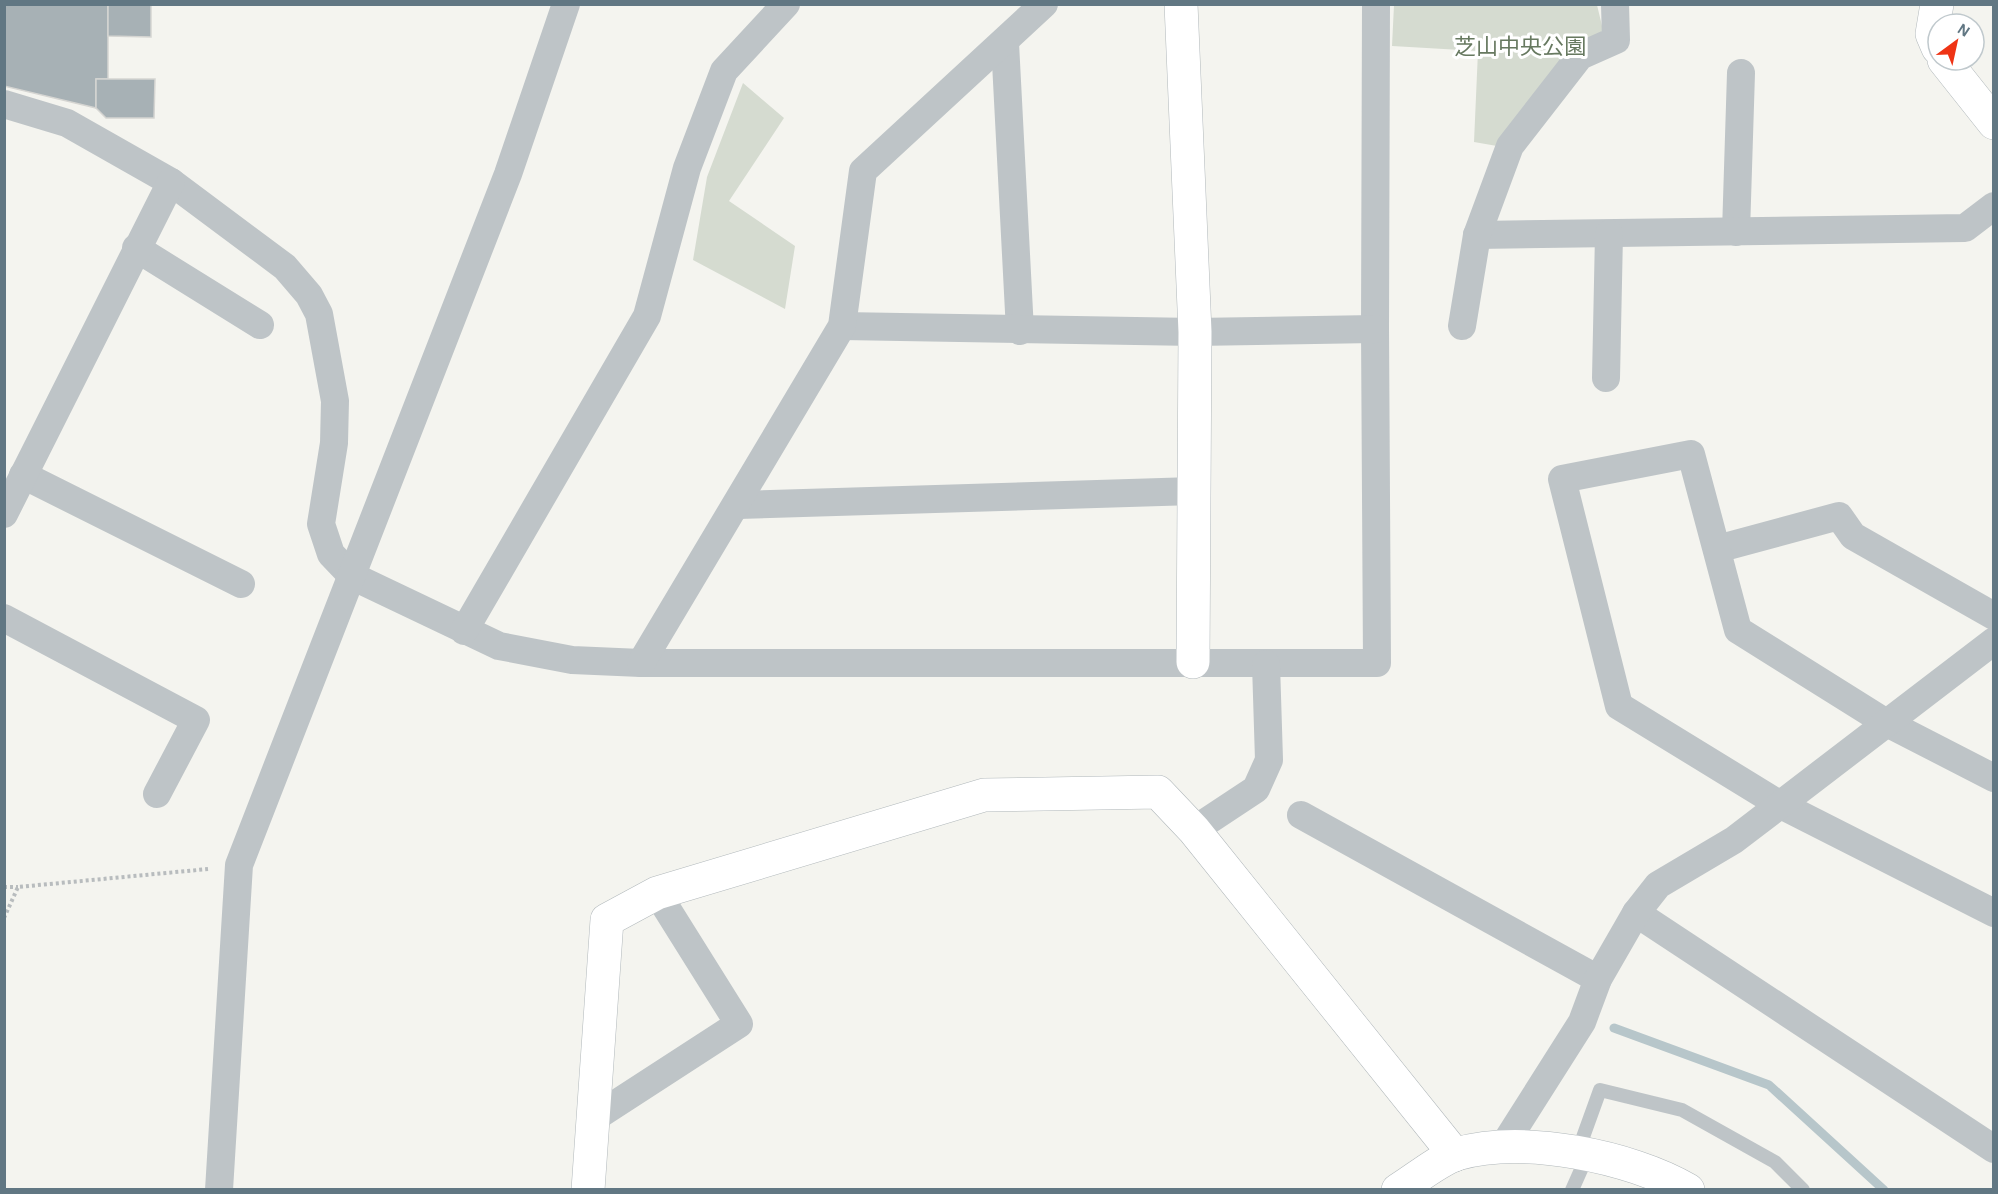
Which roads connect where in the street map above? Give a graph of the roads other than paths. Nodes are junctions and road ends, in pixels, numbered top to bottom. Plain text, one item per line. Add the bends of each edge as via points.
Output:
1 (566, 4) edge
2 (786, 4) edge
3 (1044, 4) edge
4 (1180, 4) edge
5 (1376, 4) edge
6 (1615, 4) edge
7 (1005, 43) junction
8 (1954, 72) edge
9 (1741, 74) dead end
10 (4, 105) edge
11 (1994, 123) edge
12 (171, 182) junction
13 (1994, 206) edge
14 (1736, 232) junction
15 (1609, 234) junction
16 (1477, 235) junction
17 (136, 248) junction
18 (260, 325) dead end
19 (842, 326) junction
20 (1462, 326) dead end
21 (1375, 329) junction
22 (1020, 331) junction
23 (1194, 332) junction
24 (1606, 378) dead end
25 (24, 475) junction
26 (1194, 491) junction
27 (738, 505) junction
28 (4, 514) edge
29 (1717, 549) junction
30 (352, 576) junction
31 (241, 584) dead end
32 (1994, 616) edge
33 (4, 618) edge
34 (464, 631) junction
35 (1994, 641) edge
36 (1193, 662) junction
37 (641, 663) junction
38 (1266, 664) junction
39 (1885, 722) junction
40 (1994, 778) edge
41 (157, 794) dead end
42 (1779, 804) junction
43 (1301, 815) dead end
44 (1194, 830) junction
45 (657, 893) junction
46 (1636, 913) junction
47 (1994, 913) edge
48 (1598, 979) junction
49 (591, 1120) junction
50 (1504, 1145) junction
51 (1994, 1149) edge
52 (1583, 1152) junction
53 (1455, 1155) junction
54 (219, 1190) edge
55 (588, 1190) edge
56 (1398, 1190) edge
57 (1572, 1190) edge
58 (1688, 1190) edge
59 (1803, 1190) edge

1 - 30 street via 508,174
2 - 34 street via 724,71 687,168 648,316
3 - 7 street
4 - 23 street
5 - 21 street
6 - 16 street via 1616,40 1580,56 1509,146
7 - 19 street via 863,171
7 - 22 street
8 - 11 street
9 - 14 street
10 - 12 street via 67,123
12 - 17 street
12 - 30 street via 285,267 309,295 319,314 335,401 334,443 321,524 331,554
13 - 14 street via 1965,228
14 - 15 street
15 - 16 street
15 - 24 street
16 - 20 street
17 - 18 street
17 - 25 street
19 - 22 street
19 - 27 street
21 - 23 street
21 - 38 street via 1377,663
22 - 23 street
23 - 26 street
25 - 28 street
25 - 31 street
26 - 27 street
26 - 36 street
27 - 37 street
29 - 32 street via 1839,516 1853,536
29 - 39 street via 1738,630
29 - 42 street via 1690,454 1562,479 1619,706
30 - 34 street
30 - 54 street via 240,865
33 - 41 street via 196,720
34 - 37 street via 499,646 572,660
35 - 39 street
36 - 37 street
36 - 38 street
38 - 44 street via 1269,760 1256,789
39 - 40 street
39 - 42 street
42 - 46 street via 1734,840 1658,885
42 - 47 street
43 - 48 street
44 - 45 street via 1158,792 984,795
44 - 53 street
45 - 49 street via 607,920
45 - 49 street via 739,1024
46 - 48 street
46 - 51 street
48 - 50 street via 1582,1022
49 - 55 street
50 - 52 street
50 - 53 street
52 - 57 lane
52 - 58 street via 1670,1179
52 - 59 lane via 1599,1090 1682,1110 1775,1162
53 - 56 street

